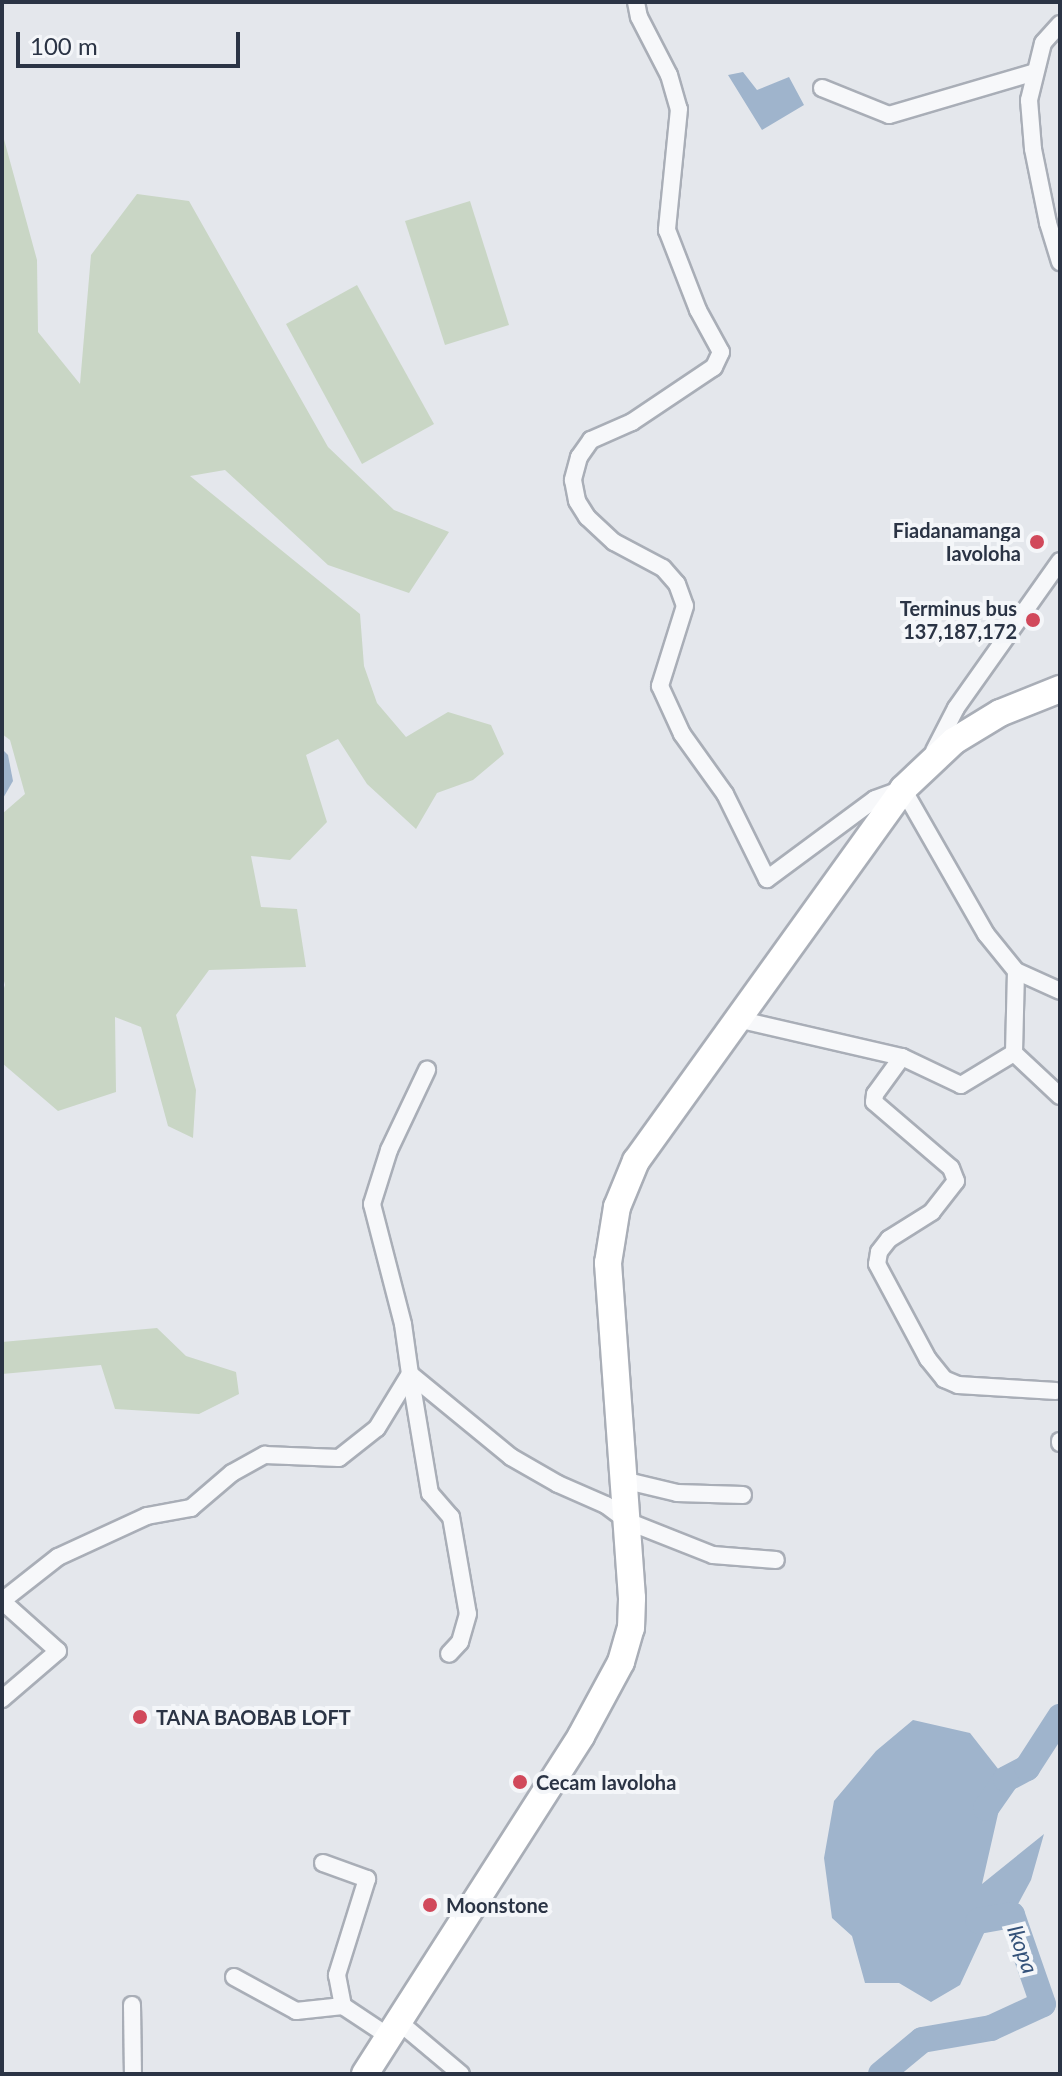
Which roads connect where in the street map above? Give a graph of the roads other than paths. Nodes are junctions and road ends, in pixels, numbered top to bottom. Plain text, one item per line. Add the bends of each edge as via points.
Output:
1 (636, 2) edge
2 (1060, 24) edge
3 (1035, 72) junction
4 (822, 88) dead end
5 (1060, 262) edge
6 (1060, 561) edge
7 (1055, 574) edge
8 (1060, 689) edge
9 (930, 760) junction
10 (903, 789) junction
11 (1016, 971) junction
12 (1060, 991) edge
13 (737, 1019) junction
14 (1014, 1053) junction
15 (902, 1057) junction
16 (427, 1070) dead end
17 (1060, 1096) edge
18 (410, 1374) junction
19 (1056, 1391) dead end
20 (623, 1480) junction
21 (743, 1495) dead end
22 (627, 1521) junction
23 (776, 1560) dead end
24 (2, 1601) edge
25 (449, 1654) dead end
26 (2, 1699) edge
27 (323, 1863) dead end
28 (234, 1977) dead end
29 (132, 2005) dead end
30 (343, 2006) junction
31 (394, 2029) junction
32 (133, 2074) edge
33 (365, 2074) edge
34 (461, 2074) edge

1 - 10 street via 679,109 667,230 698,310 721,352 703,375 632,422 591,440 573,480 577,501 614,542 663,568 677,584 685,606 660,686 682,734 725,794 767,879 875,799
2 - 3 street via 1043,43
3 - 4 street via 889,115
3 - 5 street via 1029,100 1033,149
6 - 7 street
7 - 9 street via 956,708
8 - 9 main road via 1000,713
9 - 10 main road
10 - 11 street via 986,934
10 - 13 main road
11 - 12 street
11 - 14 street
13 - 15 street
13 - 20 main road via 636,1161 610,1234
14 - 15 street via 961,1085
14 - 17 street
15 - 19 street via 874,1102 951,1168 956,1181 932,1212 889,1239 877,1264 944,1379 958,1385
16 - 18 street via 389,1150 372,1204 403,1324
18 - 22 street via 511,1457
18 - 24 street via 377,1428 339,1458 265,1455 232,1473 191,1508 147,1516 58,1557
18 - 25 street via 430,1493 451,1517 468,1614 460,1642
20 - 21 street via 677,1493
20 - 22 main road
22 - 23 street via 713,1555
22 - 31 main road via 631,1628 609,1691
24 - 26 street via 58,1651
27 - 30 street via 367,1879 337,1975
28 - 30 street via 296,2011
29 - 32 street
30 - 31 street
31 - 33 main road
31 - 34 street

